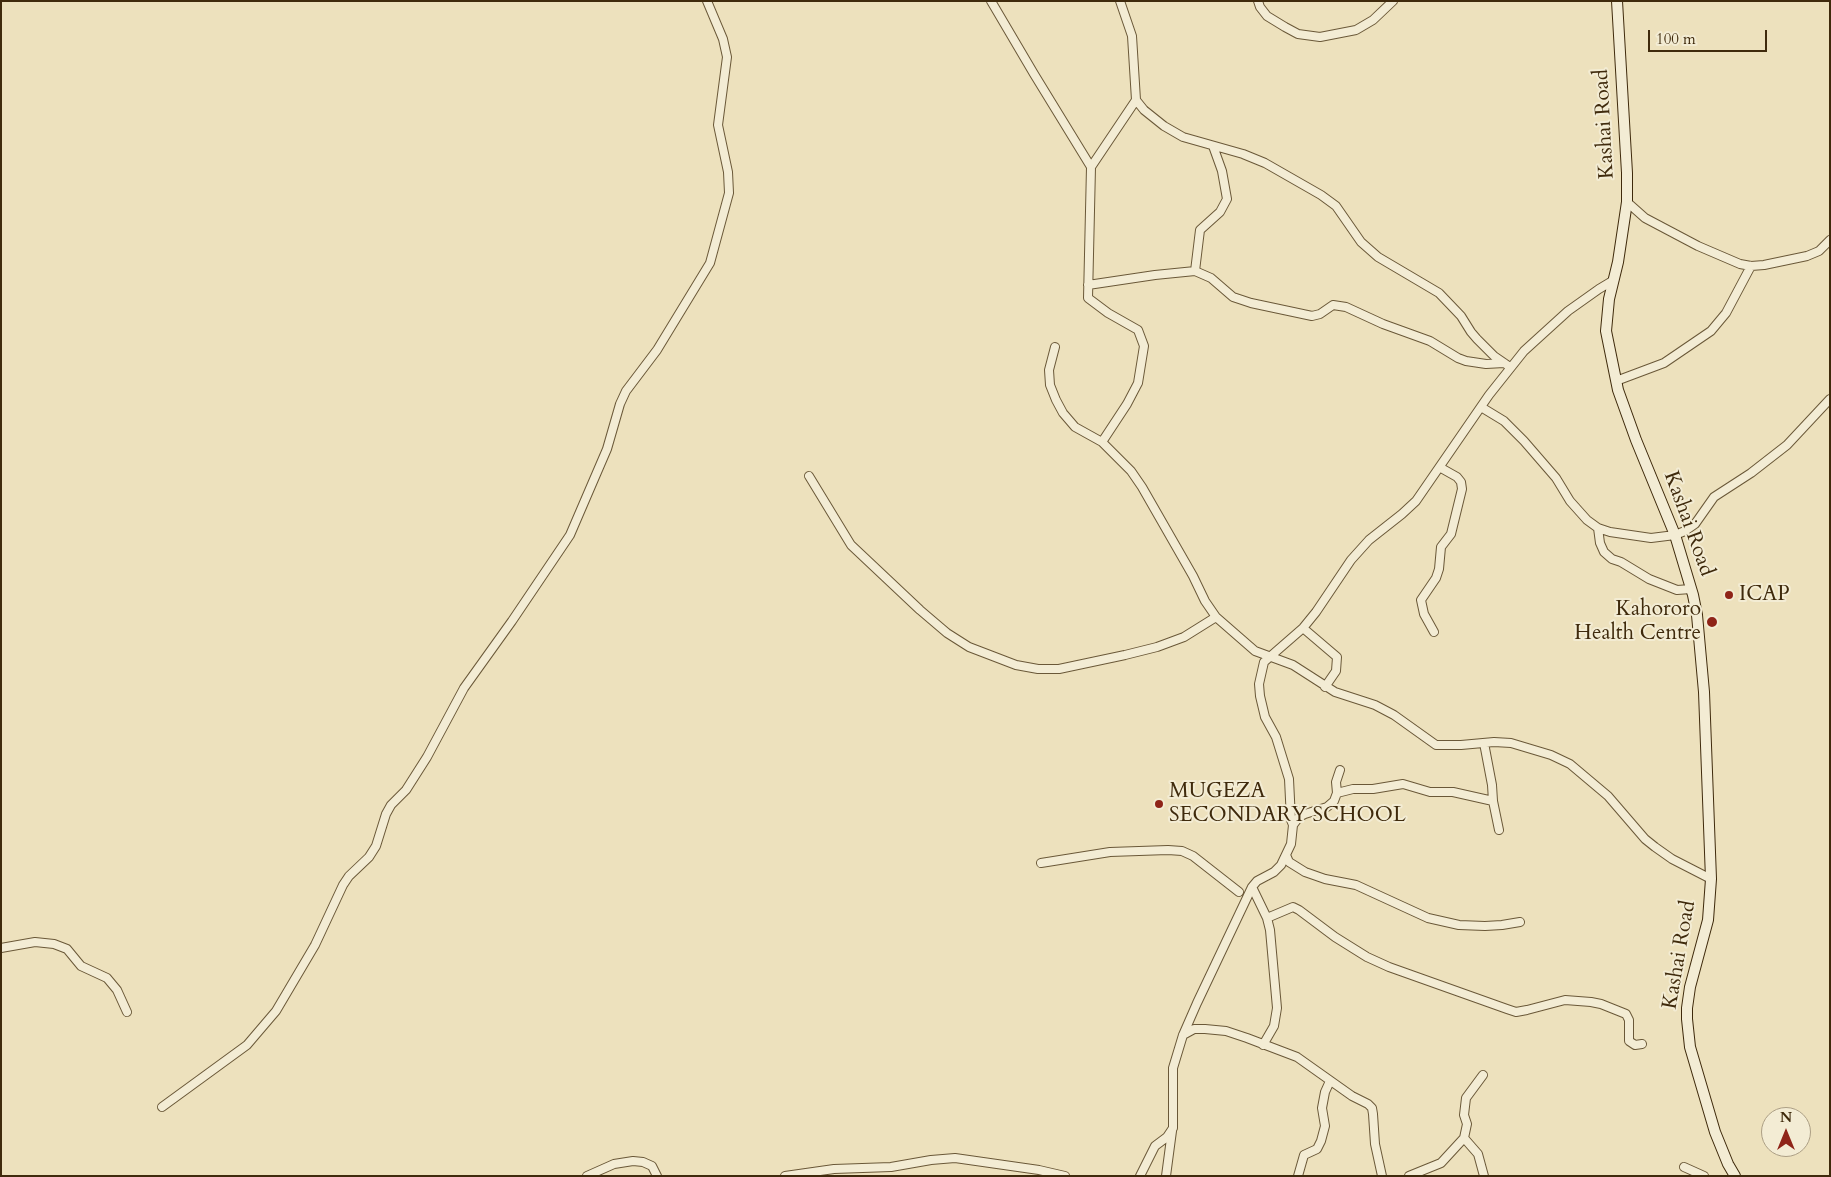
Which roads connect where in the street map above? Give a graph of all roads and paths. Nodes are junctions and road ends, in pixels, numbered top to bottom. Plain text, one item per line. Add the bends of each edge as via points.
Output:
1 (707, 1) edge
2 (991, 1) edge
3 (1120, 1) edge
4 (1258, 1) edge
5 (1393, 1) edge
6 (1617, 1) edge
7 (1136, 100) junction
8 (1213, 146) junction
9 (1091, 167) junction
10 (1627, 202) junction
11 (1830, 240) edge
12 (1751, 266) junction
13 (1195, 272) junction
14 (1614, 280) junction
15 (1088, 285) junction
16 (1055, 347) dead end
17 (1507, 365) junction
18 (1616, 381) junction
19 (1830, 400) edge
20 (1481, 407) junction
21 (1102, 442) junction
22 (1440, 468) junction
23 (809, 476) dead end
24 (1598, 528) junction
25 (1674, 535) junction
26 (1691, 589) junction
27 (1216, 617) junction
28 (1303, 628) junction
29 (1434, 632) dead end
30 (1270, 656) junction
31 (1325, 686) junction
32 (1484, 743) junction
33 (1340, 770) dead end
34 (1337, 793) junction
35 (1493, 801) junction
36 (1294, 826) junction
37 (1499, 830) dead end
38 (1286, 855) junction
39 (1041, 863) dead end
40 (1711, 879) junction
41 (1252, 887) junction
42 (1239, 892) dead end
43 (1267, 918) junction
44 (1520, 922) dead end
45 (1, 948) edge
46 (127, 1012) dead end
47 (1183, 1035) junction
48 (1642, 1044) dead end
49 (1263, 1045) junction
50 (1483, 1075) dead end
51 (1330, 1081) junction
52 (162, 1107) dead end
53 (1172, 1128) junction
54 (1464, 1138) junction
55 (1684, 1167) dead end
56 (1732, 1175) edge
57 (587, 1176) edge
58 (657, 1176) edge
59 (785, 1176) edge
60 (1065, 1176) edge
61 (1140, 1176) edge
62 (1166, 1176) edge
63 (1298, 1176) edge
64 (1382, 1176) edge
65 (1409, 1176) edge
66 (1484, 1176) edge
67 (1704, 1176) edge

1 - 52 street via 727,57 718,125 729,193 710,264 652,357 626,391 607,449 570,535 464,688 406,790 391,805 376,846 343,885 315,945 276,1011 247,1045
2 - 9 street
3 - 7 street via 1132,36
4 - 5 street via 1267,16 1285,27 1298,34 1320,37 1365,26
6 - 10 street, Kashai Road
7 - 8 street via 1164,126 1183,137
7 - 9 street
8 - 13 street via 1227,199 1220,212 1200,230
8 - 17 street via 1265,163 1336,206 1361,242 1378,257 1440,294 1477,339
9 - 15 street
10 - 12 street via 1645,218 1698,246
10 - 14 street, Kashai Road
11 - 12 street via 1819,251 1807,256
12 - 18 street via 1726,313 1711,331 1664,363
13 - 15 street
13 - 17 street via 1211,278 1233,297 1251,303 1312,316 1333,305 1346,307 1430,341 1466,361
14 - 17 street via 1568,311
14 - 18 street, Kashai Road via 1606,331
15 - 21 street via 1088,298 1138,330 1144,346 1138,383
16 - 21 street via 1049,370 1056,400 1075,426
17 - 20 street
18 - 25 street, Kashai Road
19 - 25 street via 1787,445 1719,493 1695,524
20 - 22 street
20 - 24 street via 1504,421 1524,441 1556,478 1570,501
21 - 27 street via 1142,487
22 - 28 street via 1416,501 1369,540 1351,560
22 - 29 street via 1458,477 1462,489 1451,534 1442,547 1436,578 1421,600
23 - 27 street via 851,545 913,604 947,633 969,646 1016,665 1059,669 1125,656 1184,637
24 - 25 street via 1638,537
24 - 26 street via 1604,552 1612,559 1677,590
25 - 26 street, Kashai Road
26 - 40 street, Kashai Road via 1704,692
27 - 30 street via 1248,647
28 - 30 street
28 - 31 street via 1337,657 1336,671
30 - 31 street via 1294,665
30 - 36 street via 1262,670 1260,696 1289,779
31 - 32 street via 1394,715 1436,745
32 - 35 street
32 - 40 street via 1514,744 1570,764 1608,796 1645,839 1672,859
33 - 34 street
34 - 35 street via 1403,784 1430,792 1453,792
34 - 36 street via 1327,807 1304,814
35 - 37 street
36 - 38 street
38 - 41 street via 1274,872
38 - 44 street via 1289,862 1305,872 1356,884 1428,918 1484,926
39 - 42 street via 1097,853 1182,852 1194,856
40 - 56 street, Kashai Road via 1708,920 1690,987 1687,1019 1690,1047 1715,1132
41 - 43 street
41 - 47 street
43 - 48 street via 1293,907 1367,957 1516,1012 1564,1000 1601,1004 1626,1014 1629,1041 1635,1045
43 - 49 street via 1277,1008 1274,1026
45 - 46 street via 35,942 67,949 81,966 107,978 117,990
47 - 49 street via 1194,1030 1217,1030
47 - 53 street via 1173,1068
49 - 51 street via 1297,1057
50 - 54 street via 1466,1098
51 - 63 street via 1322,1108 1325,1126 1321,1141 1317,1149 1304,1156
51 - 64 street via 1372,1108 1374,1144
53 - 61 street via 1155,1146
53 - 62 street
54 - 65 street via 1441,1163
54 - 66 street via 1478,1154
55 - 67 street
57 - 58 street via 633,1160 652,1166
59 - 60 street via 955,1158

